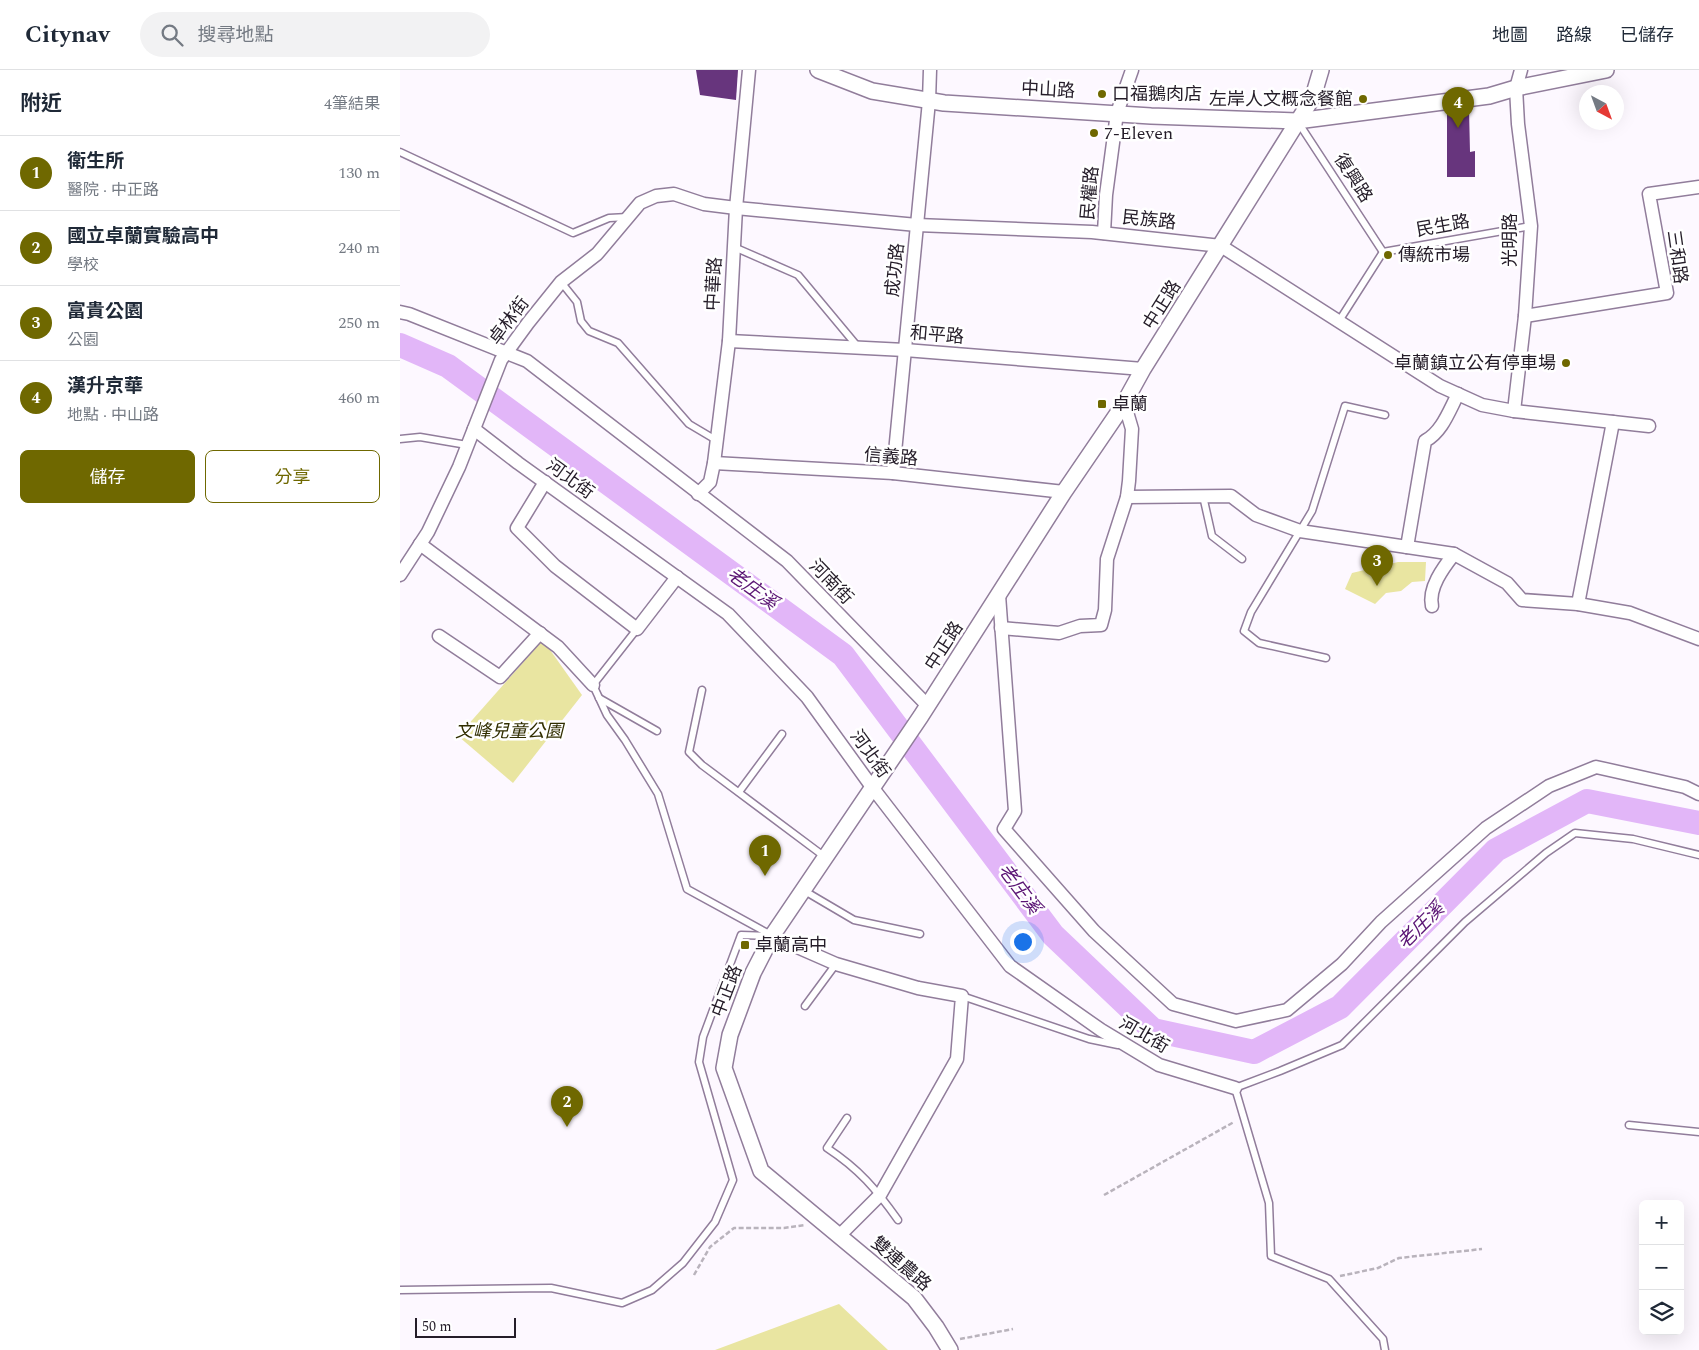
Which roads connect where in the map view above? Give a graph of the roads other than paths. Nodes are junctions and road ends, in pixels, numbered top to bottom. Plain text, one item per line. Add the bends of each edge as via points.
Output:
1 (750, 70) edge
2 (818, 70) edge
3 (930, 70) edge
4 (1132, 70) edge
5 (1321, 70) edge
6 (1521, 70) edge
7 (1606, 70) edge
8 (1516, 88) junction
9 (929, 101) junction
10 (1117, 113) junction
11 (1297, 121) junction
12 (400, 152) edge
13 (1699, 187) edge
14 (736, 208) junction
15 (628, 217) junction
16 (917, 225) junction
17 (1531, 226) junction
18 (1104, 233) junction
19 (1221, 246) junction
20 (734, 247) junction
21 (1383, 252) junction
22 (561, 282) junction
23 (400, 312) edge
24 (1525, 316) junction
25 (1339, 321) junction
26 (728, 341) junction
27 (859, 348) junction
28 (905, 350) junction
29 (506, 352) junction
30 (1142, 369) junction
31 (1458, 394) junction
32 (1122, 407) junction
33 (1514, 411) junction
34 (1385, 415) dead end
35 (1613, 422) junction
36 (1649, 426) dead end
37 (474, 429) junction
38 (400, 439) edge
39 (716, 440) junction
40 (467, 445) junction
41 (714, 463) junction
42 (893, 473) junction
43 (545, 482) junction
44 (1064, 492) junction
45 (698, 494) junction
46 (1127, 496) junction
47 (1203, 496) junction
48 (1300, 531) junction
49 (420, 544) junction
50 (1407, 547) junction
51 (1454, 554) junction
52 (1242, 560) dead end
53 (400, 574) edge
54 (677, 577) junction
55 (999, 595) junction
56 (1578, 604) junction
57 (1432, 606) dead end
58 (1001, 628) junction
59 (637, 629) junction
60 (540, 633) junction
61 (439, 636) dead end
62 (1699, 639) edge
63 (1326, 658) dead end
64 (592, 685) junction
65 (702, 690) dead end
66 (599, 698) junction
67 (924, 711) junction
68 (657, 731) dead end
69 (782, 734) dead end
70 (872, 787) junction
71 (738, 792) junction
72 (1699, 794) edge
73 (1699, 855) edge
74 (825, 857) junction
75 (803, 889) junction
76 (920, 934) dead end
77 (772, 936) junction
78 (836, 964) junction
79 (962, 996) junction
80 (805, 1006) dead end
81 (1128, 1047) junction
82 (1236, 1088) junction
83 (847, 1118) dead end
84 (1629, 1125) dead end
85 (1699, 1132) edge
86 (880, 1195) junction
87 (898, 1220) dead end
88 (839, 1236) junction
89 (400, 1290) edge
90 (947, 1346) edge
91 (1385, 1350) edge

1 - 14 street, 中華路
2 - 9 street, 中山路 via 872,91
3 - 9 street, 成功路
4 - 10 street, 民權路
5 - 11 street, 中正路 via 1313,97
6 - 8 street, 光明路
7 - 8 street, 中山路
8 - 11 street, 中山路 via 1489,96
8 - 17 street, 光明路
9 - 10 street, 中山路
9 - 16 street, 成功路
10 - 11 street, 中山路
10 - 18 street, 民權路
11 - 19 street, 中正路
11 - 21 lane, 復興路
12 - 15 lane via 573,233 609,218
13 - 24 street, 三和路 via 1649,194 1666,293
14 - 15 street, 卓林街 via 704,204 674,194 656,196 640,203
14 - 16 street, 民族路
14 - 20 street, 中華路
15 - 22 street, 卓林街 via 597,254
16 - 18 street, 民族路
16 - 28 street, 成功路
17 - 21 lane, 民生路
17 - 24 street, 光明路
18 - 19 street, 民族路
19 - 25 street, 民族路
19 - 30 street, 中正路
20 - 26 street, 中華路
20 - 27 lane via 798,275
21 - 25 lane
22 - 29 street, 卓林街
22 - 39 lane via 577,302 581,321 589,331 618,342 689,424
23 - 29 street, 河南街
24 - 33 street, 光明路
25 - 31 street, 民族路 via 1440,386
26 - 27 street, 和平路
26 - 39 street, 中華路
27 - 28 street, 和平路
28 - 30 street, 和平路
28 - 42 street, 成功路
29 - 37 street, 卓林街
29 - 45 street, 河南街 via 527,361
30 - 32 street, 中正路
31 - 33 street, 民族路 via 1482,405
31 - 50 street via 1434,436 1425,441
32 - 44 street, 中正路
32 - 46 street via 1132,429
33 - 35 street, 民族路
34 - 48 lane via 1345,406 1312,511
35 - 36 street, 民族路
35 - 56 street
37 - 40 street, 卓林街
37 - 43 street, 河北街
38 - 40 lane via 420,437
39 - 41 street, 中華路
40 - 49 street, 卓林街
41 - 42 street, 信義路
41 - 45 street, 中華路 via 710,482
42 - 44 street, 信義路
43 - 54 street, 河北街
43 - 59 street via 517,528 555,566
44 - 55 street, 中正路
45 - 67 street, 河南街 via 787,561
46 - 47 street
46 - 58 street via 1107,558 1105,610 1101,626 1080,626 1059,633
47 - 48 street via 1230,496 1256,515
47 - 52 lane via 1212,536
48 - 50 street
48 - 63 lane via 1251,612 1244,631 1259,643
49 - 53 street, 卓林街
49 - 60 street
50 - 51 street
51 - 56 street via 1506,583 1522,600
51 - 57 street via 1441,571 1430,599
54 - 59 street
54 - 70 street, 河北街 via 728,614 807,697
55 - 58 street
55 - 67 street, 中正路
56 - 62 street via 1630,613
58 - 72 street via 1015,810 1004,829 1094,931 1173,1004 1236,1021 1287,1010 1342,964 1381,922 1486,828 1549,786 1596,767 1685,787
59 - 64 lane
60 - 61 street via 500,678
60 - 64 street via 558,646
64 - 66 lane
65 - 71 lane via 689,752
66 - 68 lane
66 - 77 lane via 658,794 687,889
67 - 70 street, 中正路
69 - 71 lane
70 - 74 street, 中正路
70 - 81 street, 河北街 via 1010,966
71 - 74 lane
73 - 82 lane via 1633,839 1575,833 1546,853 1465,922 1342,1045
74 - 75 street, 中正路
75 - 76 lane via 854,920
75 - 77 street, 中正路
77 - 78 street
77 - 88 street, 中正路 via 753,973 730,1035 724,1068 761,1171
77 - 89 lane via 741,936 702,1037 699,1062 733,1180 715,1222 683,1263 652,1290 622,1303 550,1288
78 - 79 street via 918,988
78 - 80 lane
79 - 81 lane via 1089,1040
79 - 86 street via 957,1059
81 - 82 street, 河北街 via 1159,1065
82 - 91 lane via 1269,1203 1271,1256 1329,1279 1383,1339
83 - 86 lane via 827,1148 847,1161
84 - 85 lane
86 - 87 lane
86 - 88 street
88 - 90 street, 雙連農路 via 914,1298

